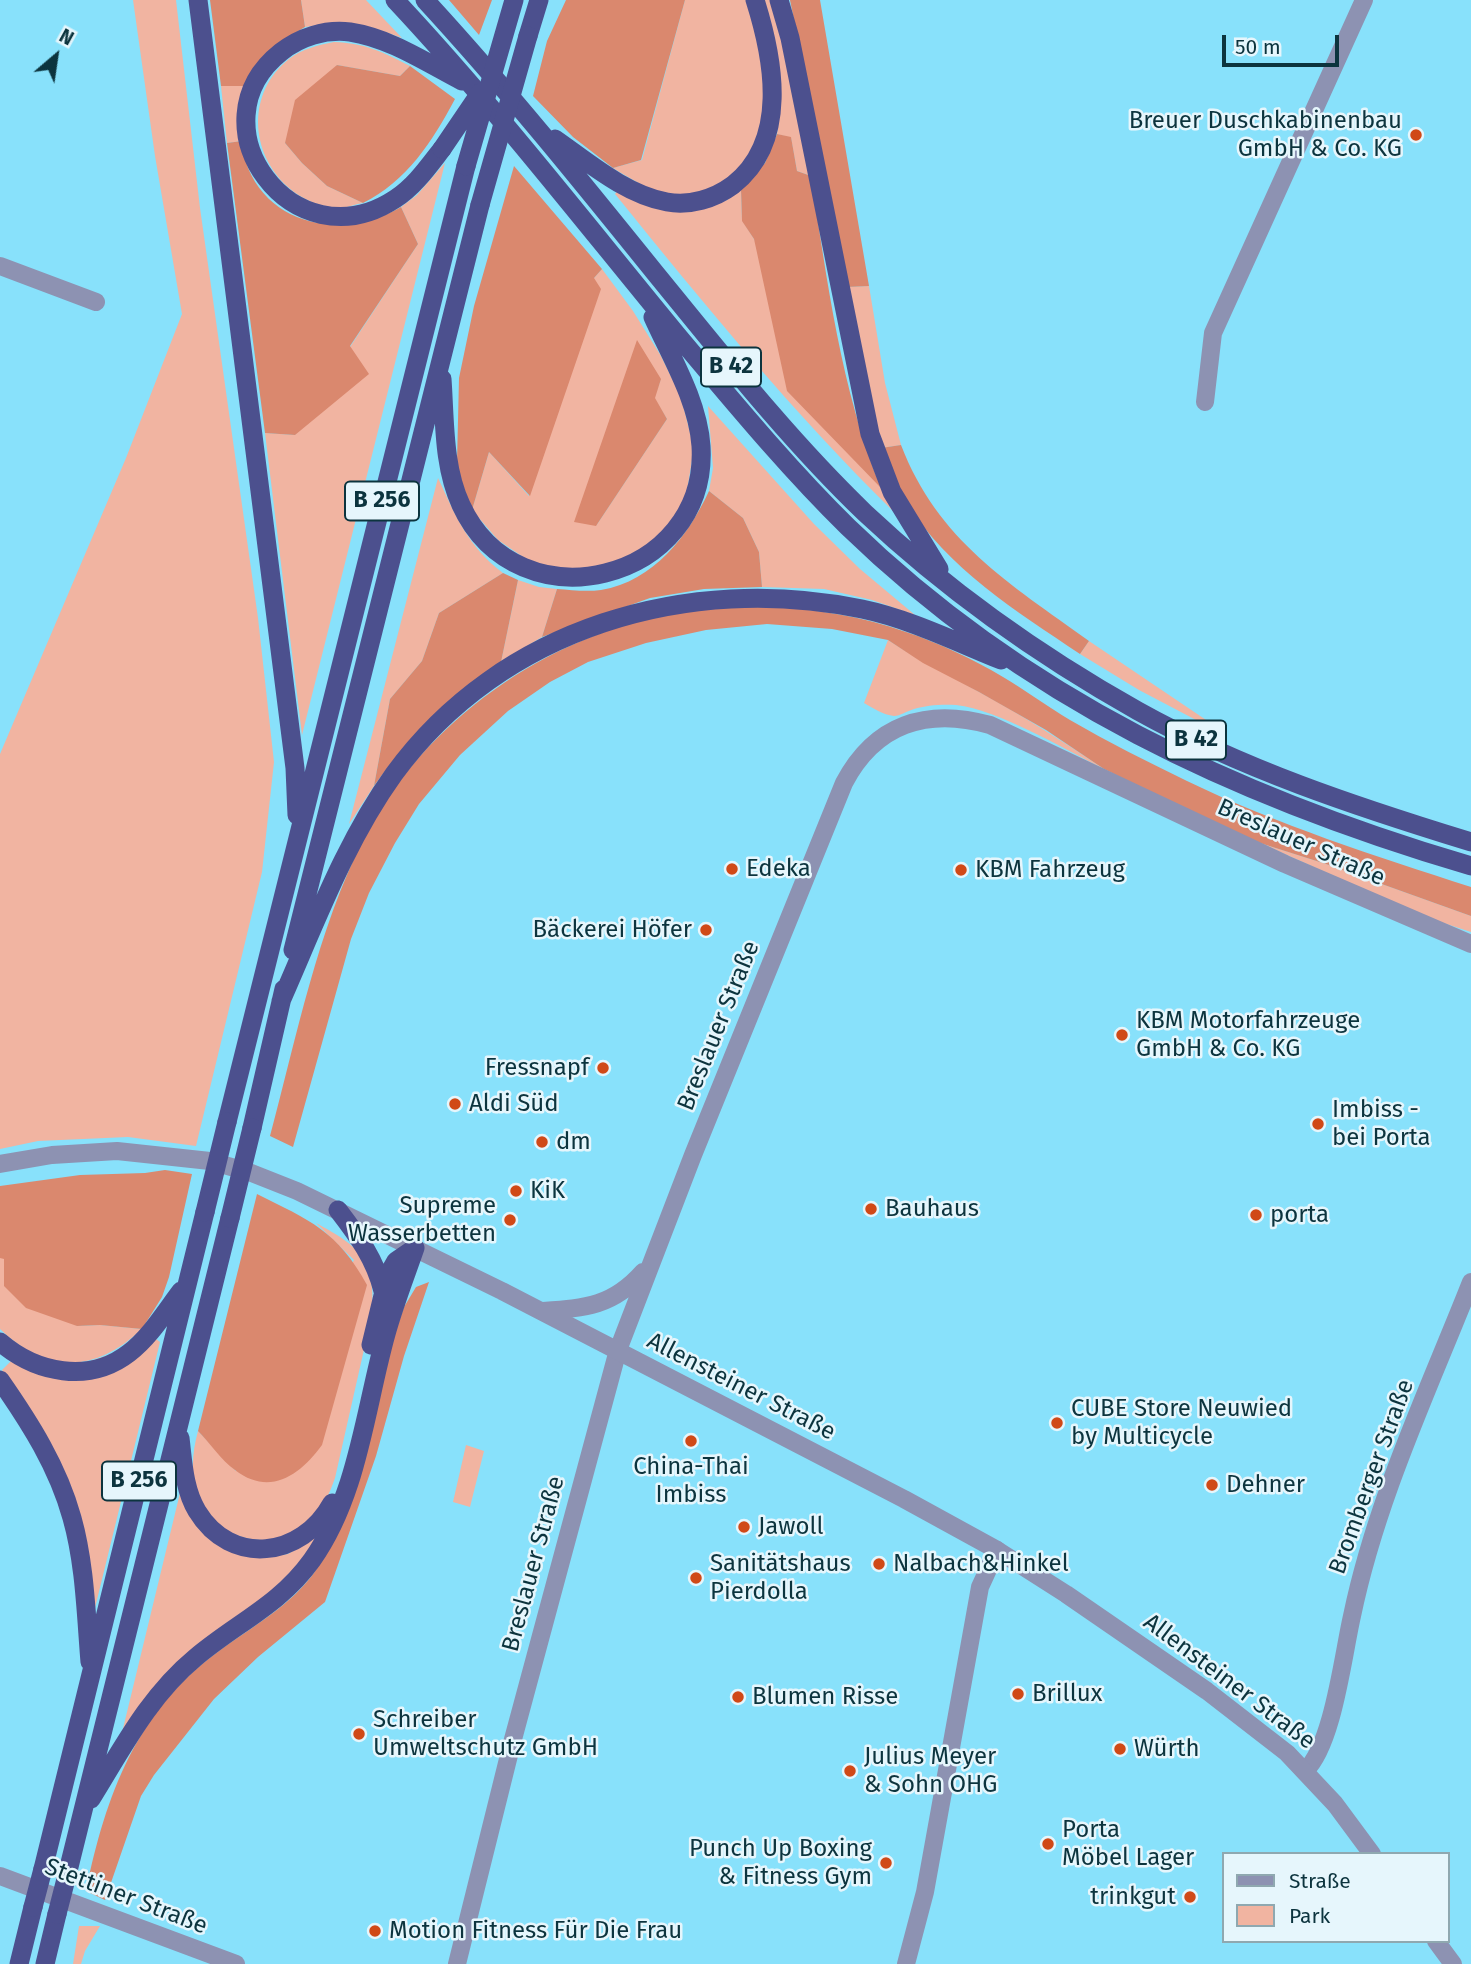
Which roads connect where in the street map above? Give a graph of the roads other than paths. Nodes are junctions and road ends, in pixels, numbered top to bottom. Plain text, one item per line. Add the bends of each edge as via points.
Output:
1 (198, 0) edge
2 (395, 0) edge
3 (425, 0) edge
4 (514, 0) edge
5 (755, 0) edge
6 (779, 0) edge
7 (1364, 0) edge
8 (539, 3) edge
9 (480, 84) junction
10 (536, 127) junction
11 (0, 266) edge
12 (642, 293) junction
13 (96, 302) dead end
14 (441, 361) junction
15 (1205, 402) dead end
16 (949, 584) junction
17 (1030, 672) junction
18 (298, 835) junction
19 (1471, 842) edge
20 (1471, 866) edge
21 (1471, 944) edge
22 (281, 1000) junction
23 (0, 1164) edge
24 (338, 1210) junction
25 (415, 1248) junction
26 (650, 1264) junction
27 (187, 1281) junction
28 (1471, 1282) edge
29 (383, 1292) junction
30 (541, 1311) junction
31 (0, 1342) edge
32 (618, 1350) junction
33 (0, 1380) edge
34 (178, 1427) junction
35 (997, 1550) junction
36 (91, 1680) junction
37 (1305, 1771) junction
38 (82, 1815) junction
39 (1371, 1852) edge
40 (0, 1876) edge
41 (1437, 1943) edge
42 (19, 1964) edge
43 (45, 1964) edge
44 (236, 1964) edge
45 (457, 1964) edge
46 (906, 1964) edge
47 (1453, 1964) edge

1 - 18 highway via 295,768
2 - 9 highway, B 42
3 - 10 highway, B 42
4 - 9 highway, B 256, bridge
5 - 10 highway via 767,48 771,117 752,167 727,189 692,202 653,199
6 - 16 highway via 870,434 892,492
7 - 15 street via 1213,333
8 - 14 highway, B 256, bridge via 480,205
9 - 9 highway, bridge via 442,149 416,180 393,200 363,214 324,216 284,199 258,169 250,150 247,110 261,73 290,45 308,36 349,32 378,39
9 - 12 highway, B 42
9 - 18 highway, B 256, bridge via 466,166
10 - 16 highway, B 42 via 773,416 862,510
11 - 13 street
12 - 14 highway via 693,407 701,470 687,511 664,541 634,564 616,571 582,578 547,576 499,553 485,540 462,507 450,468
12 - 17 highway, B 42 via 755,428 850,528 943,608
14 - 22 highway, B 256
16 - 19 highway, B 42 via 1040,652 1187,736 1328,796
17 - 20 highway, B 42 via 1216,775 1343,825
17 - 22 highway via 894,618 830,603 775,597 658,607 559,641 469,696 395,773 359,829
18 - 27 highway, B 256, bridge
21 - 26 street, Breslauer Straße via 1285,864 990,725 939,717 903,726 866,750 844,783
22 - 34 highway, B 256, bridge
23 - 24 street, Allensteiner Straße via 106,1152 194,1158 268,1178
24 - 25 street, Allensteiner Straße
24 - 29 highway via 366,1248
25 - 29 highway via 396,1261
25 - 30 street, Allensteiner Straße
25 - 38 highway via 386,1334 345,1494 327,1535 283,1593 194,1658 164,1688
26 - 30 street via 629,1288 610,1299 585,1308
26 - 32 street, Breslauer Straße
27 - 31 highway via 140,1343 104,1367 54,1370 23,1359
27 - 36 highway, B 256
28 - 37 street, Bromberger Straße via 1379,1516 1357,1589 1328,1730
29 - 34 highway via 340,1482 324,1516 308,1534 279,1548 260,1549 240,1546 209,1527 188,1489
30 - 32 street, Allensteiner Straße
32 - 35 street, Allensteiner Straße
32 - 45 street, Breslauer Straße
33 - 36 highway via 52,1464 73,1519 83,1573
34 - 38 highway, B 256
35 - 37 street, Allensteiner Straße via 1207,1691
35 - 46 street via 978,1594 925,1892
36 - 42 highway, B 256, bridge
37 - 39 street, Allensteiner Straße
38 - 43 highway, B 256, bridge
40 - 44 street, Stettiner Straße
41 - 47 street

